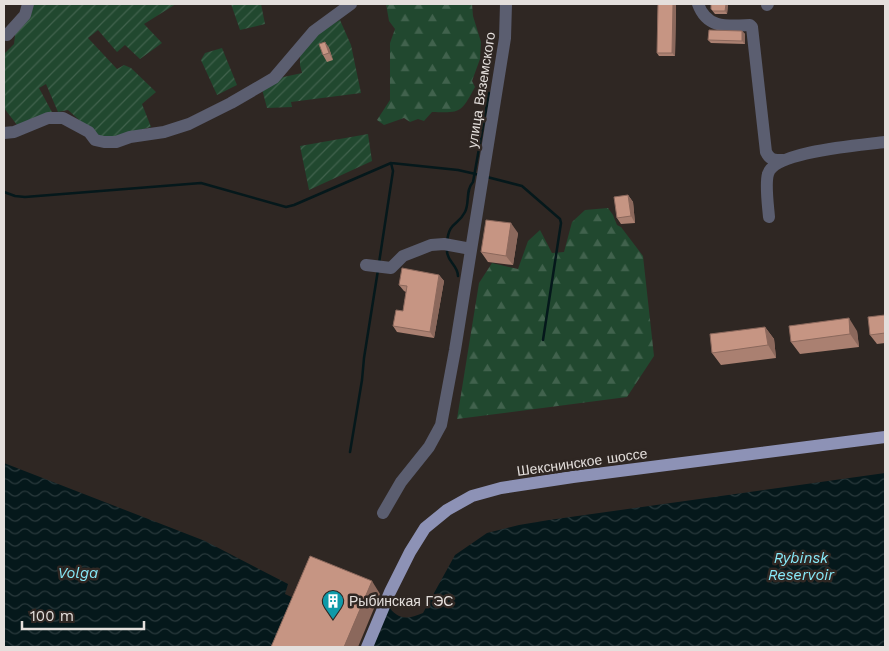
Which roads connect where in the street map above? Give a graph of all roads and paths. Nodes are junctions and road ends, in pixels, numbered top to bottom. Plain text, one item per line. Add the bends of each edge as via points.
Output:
1 (28, 4) edge
2 (351, 4) edge
3 (506, 4) edge
4 (698, 4) edge
5 (7, 35) dead end
6 (4, 133) edge
7 (885, 142) edge
8 (782, 160) junction
9 (769, 217) dead end
10 (471, 248) junction
11 (366, 265) dead end
12 (885, 437) edge
13 (383, 513) dead end
14 (367, 647) edge

1 - 5 street via 24,15
2 - 6 street via 314,31 274,78 189,124 116,142 95,140 89,132 63,118 48,118
3 - 10 street, улица Вяземского via 505,38
4 - 8 street via 704,17 712,23 752,27 766,152 769,158
7 - 8 street
8 - 9 street via 768,173
10 - 11 street via 435,244 403,256 391,268
10 - 13 street, улица Вяземского via 441,426
12 - 14 main road, Шекснинское шоссе via 573,477 501,488 472,496 447,510 426,528 390,592

